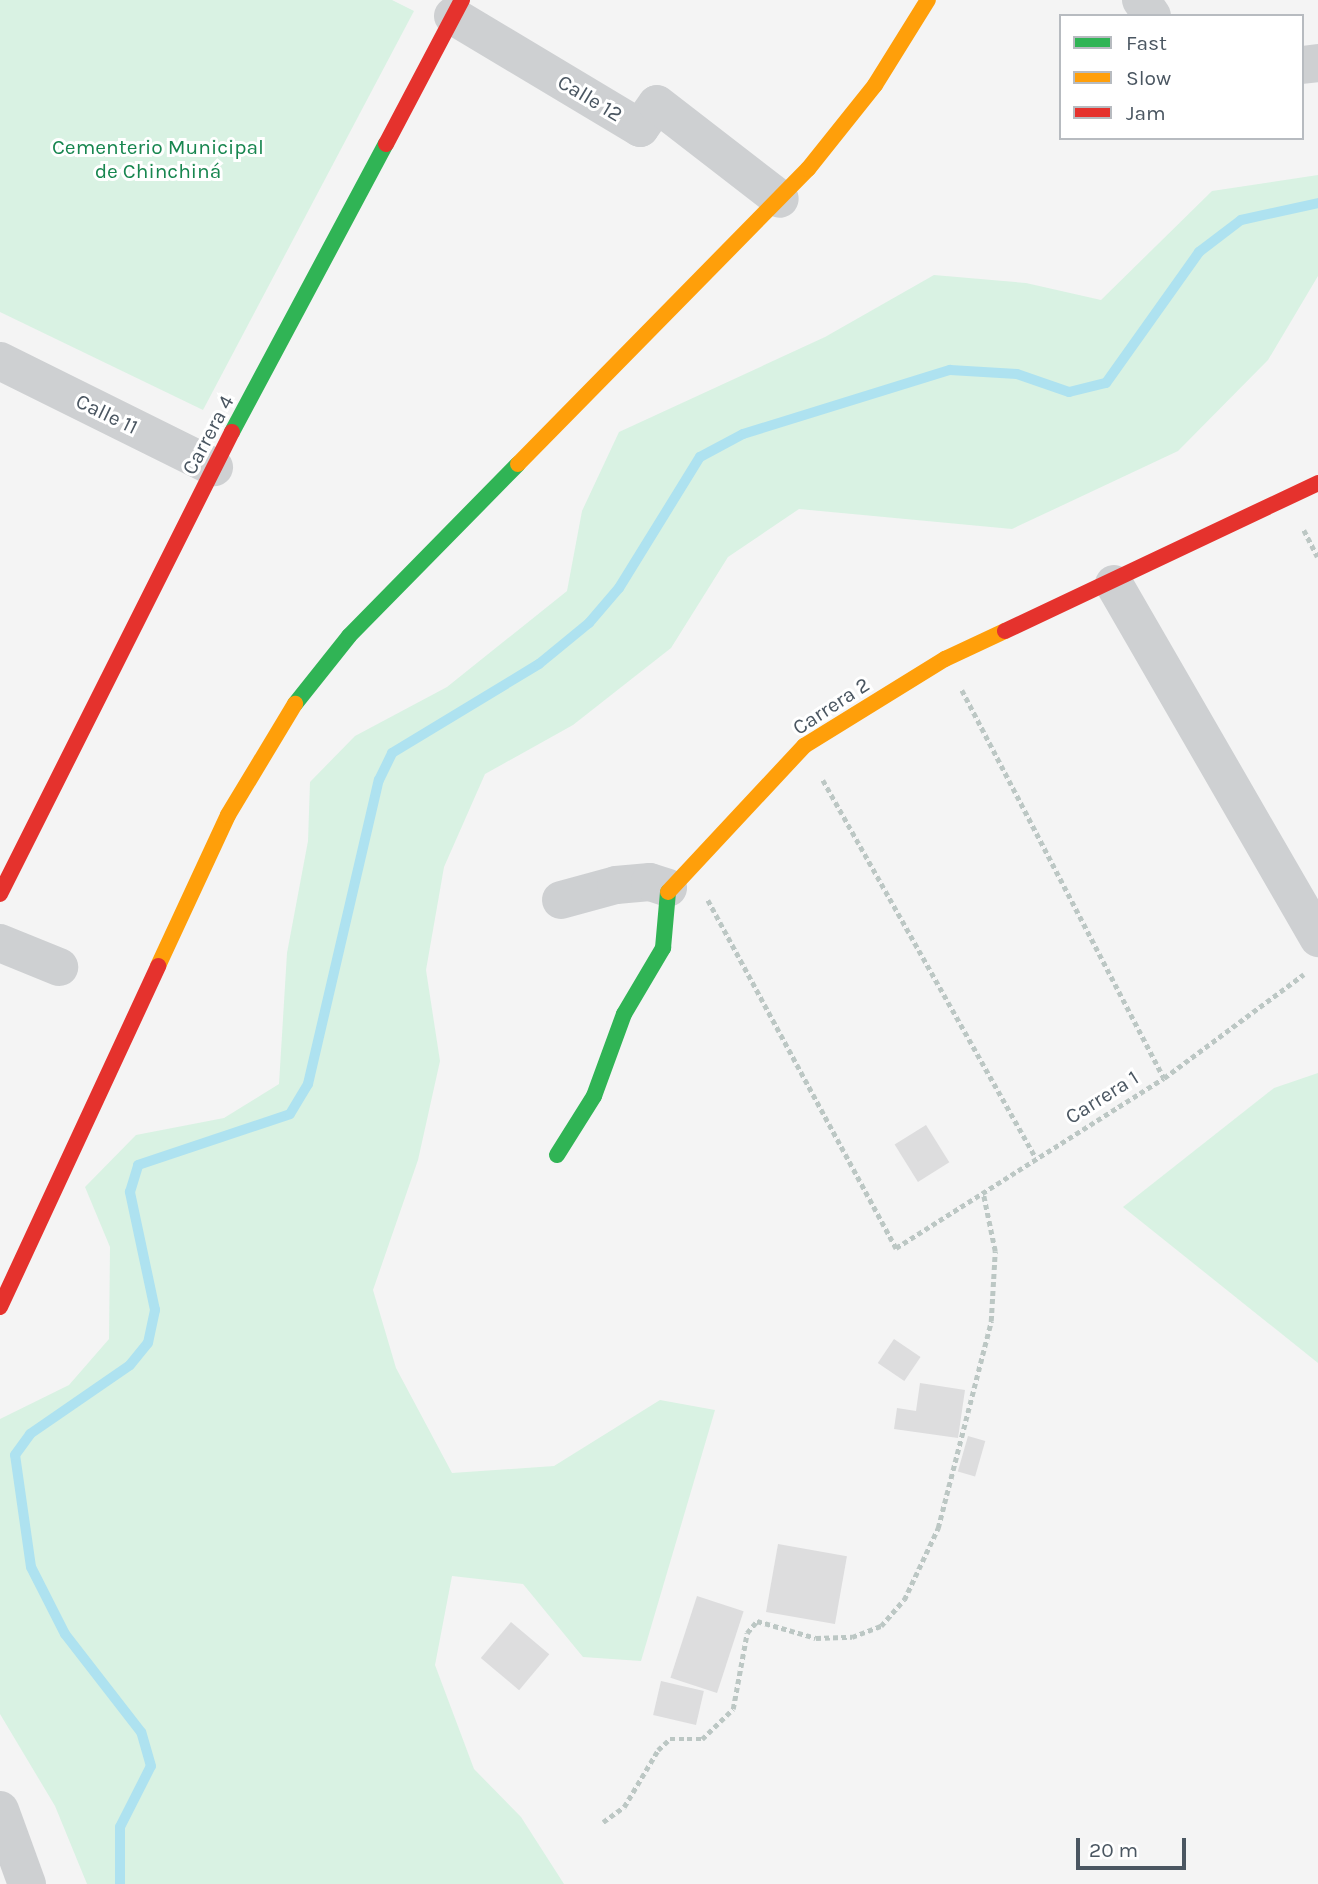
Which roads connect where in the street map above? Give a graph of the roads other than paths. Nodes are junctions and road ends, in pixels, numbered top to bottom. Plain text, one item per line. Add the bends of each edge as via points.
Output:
1 (928, 0) edge
2 (458, 5) edge
3 (780, 199) junction
4 (0, 361) edge
5 (214, 467) junction
6 (1318, 483) edge
7 (1114, 584) junction
8 (679, 877) junction
9 (0, 894) edge
10 (561, 900) dead end
11 (0, 943) edge
12 (1312, 955) edge
13 (59, 967) dead end
14 (557, 1155) dead end
15 (0, 1307) edge
16 (0, 1810) edge
17 (27, 1884) edge

1 - 3 street via 875,85
2 - 3 street, Calle 12 via 640,128 657,104
2 - 5 street, Carrera 4
3 - 15 street via 358,627 282,720 228,815
4 - 5 street, Calle 11
5 - 9 street, Carrera 4
6 - 7 street, Carrera 2
7 - 8 street, Carrera 2 via 945,659 804,746
7 - 12 street
8 - 10 street via 616,885
8 - 14 street via 663,948 624,1014 594,1096
11 - 13 street
16 - 17 street

